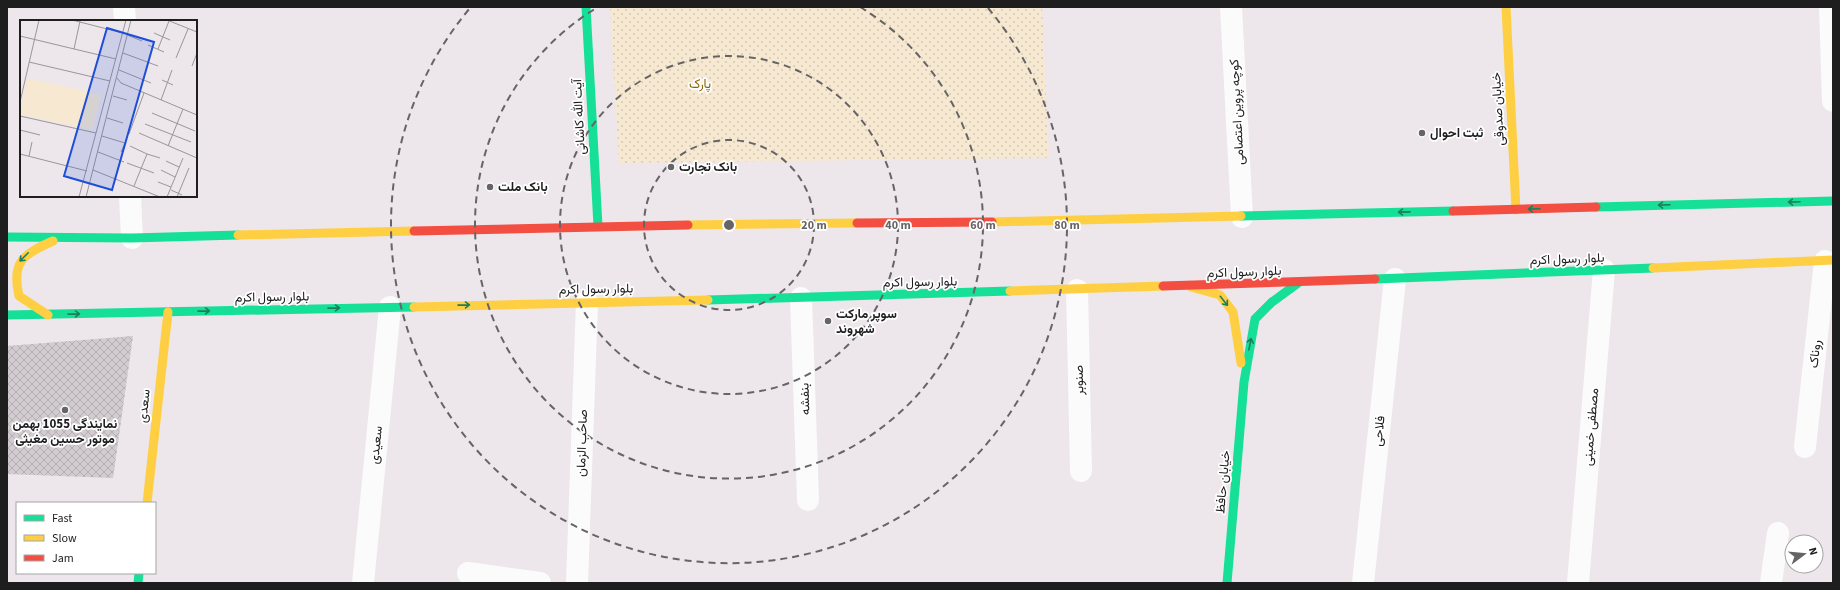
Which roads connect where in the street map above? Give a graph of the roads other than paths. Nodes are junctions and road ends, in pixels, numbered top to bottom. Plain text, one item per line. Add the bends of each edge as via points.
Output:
1 (124, 7) edge
2 (586, 7) edge
3 (1231, 7) edge
4 (1506, 7) edge
5 (1830, 7) edge
6 (125, 20) edge
7 (1833, 101) edge
8 (130, 197) edge
9 (1833, 201) edge
10 (1516, 210) junction
11 (1242, 216) junction
12 (598, 226) junction
13 (7, 238) edge
14 (132, 238) junction
15 (58, 239) junction
16 (1829, 261) edge
17 (1604, 270) junction
18 (1395, 279) junction
19 (1298, 283) junction
20 (1190, 287) junction
21 (1077, 290) junction
22 (801, 298) junction
23 (587, 302) junction
24 (390, 307) junction
25 (168, 312) junction
26 (7, 315) edge
27 (48, 315) junction
28 (1244, 382) junction
29 (1804, 447) dead end
30 (1081, 471) dead end
31 (808, 500) dead end
32 (147, 502) edge
33 (1778, 533) dead end
34 (468, 573) dead end
35 (363, 583) edge
36 (540, 583) edge
37 (577, 583) edge
38 (1227, 583) edge
39 (1363, 583) edge
40 (1578, 583) edge
41 (1771, 583) edge

1 - 6 street
2 - 12 main road, آیت الله کاشانی
3 - 11 street, کوچه پروین اعتصامی
4 - 10 main road, خیابان صدوقی
5 - 7 street
8 - 14 street
9 -> 10 main road
10 -> 11 main road
11 - 12 main road via 1059,221
12 - 14 main road
13 - 15 main road
14 - 15 main road
15 -> 27 main road via 31,250 18,263 14,280 19,296
16 - 17 main road, بلوار رسول اکرم
16 - 29 street, روناک
17 - 18 main road, بلوار رسول اکرم
17 - 40 street, مصطفی خمینی
18 - 19 main road, بلوار رسول اکرم
18 - 39 street, فلاحی
19 - 20 main road, بلوار رسول اکرم
28 -> 19 main road via 1255,319 1272,302
20 - 21 main road, بلوار رسول اکرم
20 -> 28 main road via 1220,295 1233,312
21 - 22 main road, بلوار رسول اکرم
21 - 30 street, صنوبر
22 - 23 main road, بلوار رسول اکرم
22 - 31 street, بنفشه
24 -> 23 main road, بلوار رسول اکرم
23 - 37 street, صاحب الزمان
25 -> 24 main road, بلوار رسول اکرم
24 - 35 street, سعیدی
27 -> 25 main road, بلوار رسول اکرم
25 - 32 main road, سعدی
26 - 27 main road, بلوار رسول اکرم
28 - 38 main road, خیابان حافظ
33 - 41 street
34 - 36 street

